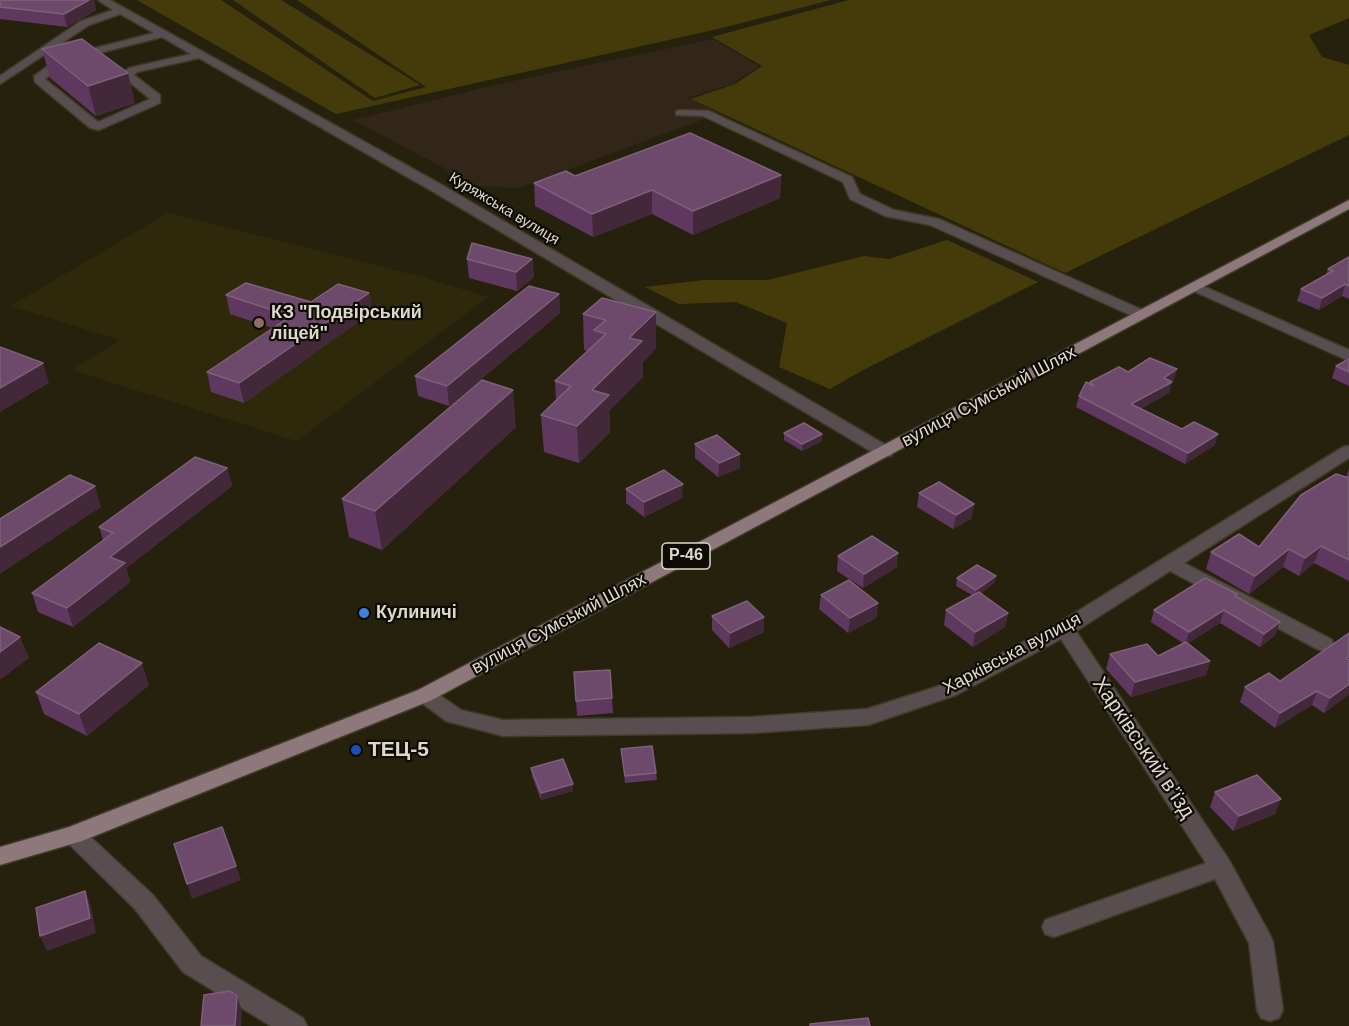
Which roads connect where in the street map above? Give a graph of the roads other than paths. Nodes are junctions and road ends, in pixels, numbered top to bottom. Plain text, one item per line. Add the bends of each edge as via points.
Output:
1 (103, 0) edge
2 (121, 10) junction
3 (162, 34) junction
4 (199, 55) junction
5 (0, 81) edge
6 (680, 113) dead end
7 (1349, 204) edge
8 (1196, 287) junction
9 (1142, 315) junction
10 (1349, 356) edge
11 (1349, 451) edge
12 (885, 452) junction
13 (1311, 474) junction
14 (1330, 483) edge
15 (1172, 564) junction
16 (1064, 629) junction
17 (1324, 644) dead end
18 (425, 695) junction
19 (74, 835) junction
20 (0, 856) edge
21 (1221, 867) junction
22 (1054, 927) dead end
23 (1270, 1011) dead end
24 (294, 1026) edge

1 - 2 street, Куряжська вулиця
2 - 3 street, Куряжська вулиця
2 - 5 street via 85,24
3 - 4 street, Куряжська вулиця
3 - 4 street via 64,59 39,80 99,126 156,101 128,75 133,70
4 - 12 street, Куряжська вулиця via 437,188
6 - 9 street via 705,113 848,180 855,196 890,213 934,222
7 - 8 main road, вулиця Сумський Шлях / Р-46
8 - 9 main road, вулиця Сумський Шлях / Р-46
8 - 10 street
9 - 12 main road, вулиця Сумський Шлях / Р-46
11 - 13 street, Харківська вулиця
12 - 18 main road, вулиця Сумський Шлях / Р-46
13 - 14 street
13 - 15 street, Харківська вулиця
15 - 16 street, Харківська вулиця
15 - 17 street
16 - 18 street, Харківська вулиця via 949,690 868,717 751,725 502,728 454,716
16 - 21 street, Харківський в’їзд
18 - 19 main road, вулиця Сумський Шлях / Р-46
19 - 20 main road, вулиця Сумський Шлях / Р-46
19 - 24 street via 144,902 192,964
21 - 22 street
21 - 23 street, Харківський в’їзд via 1261,942

